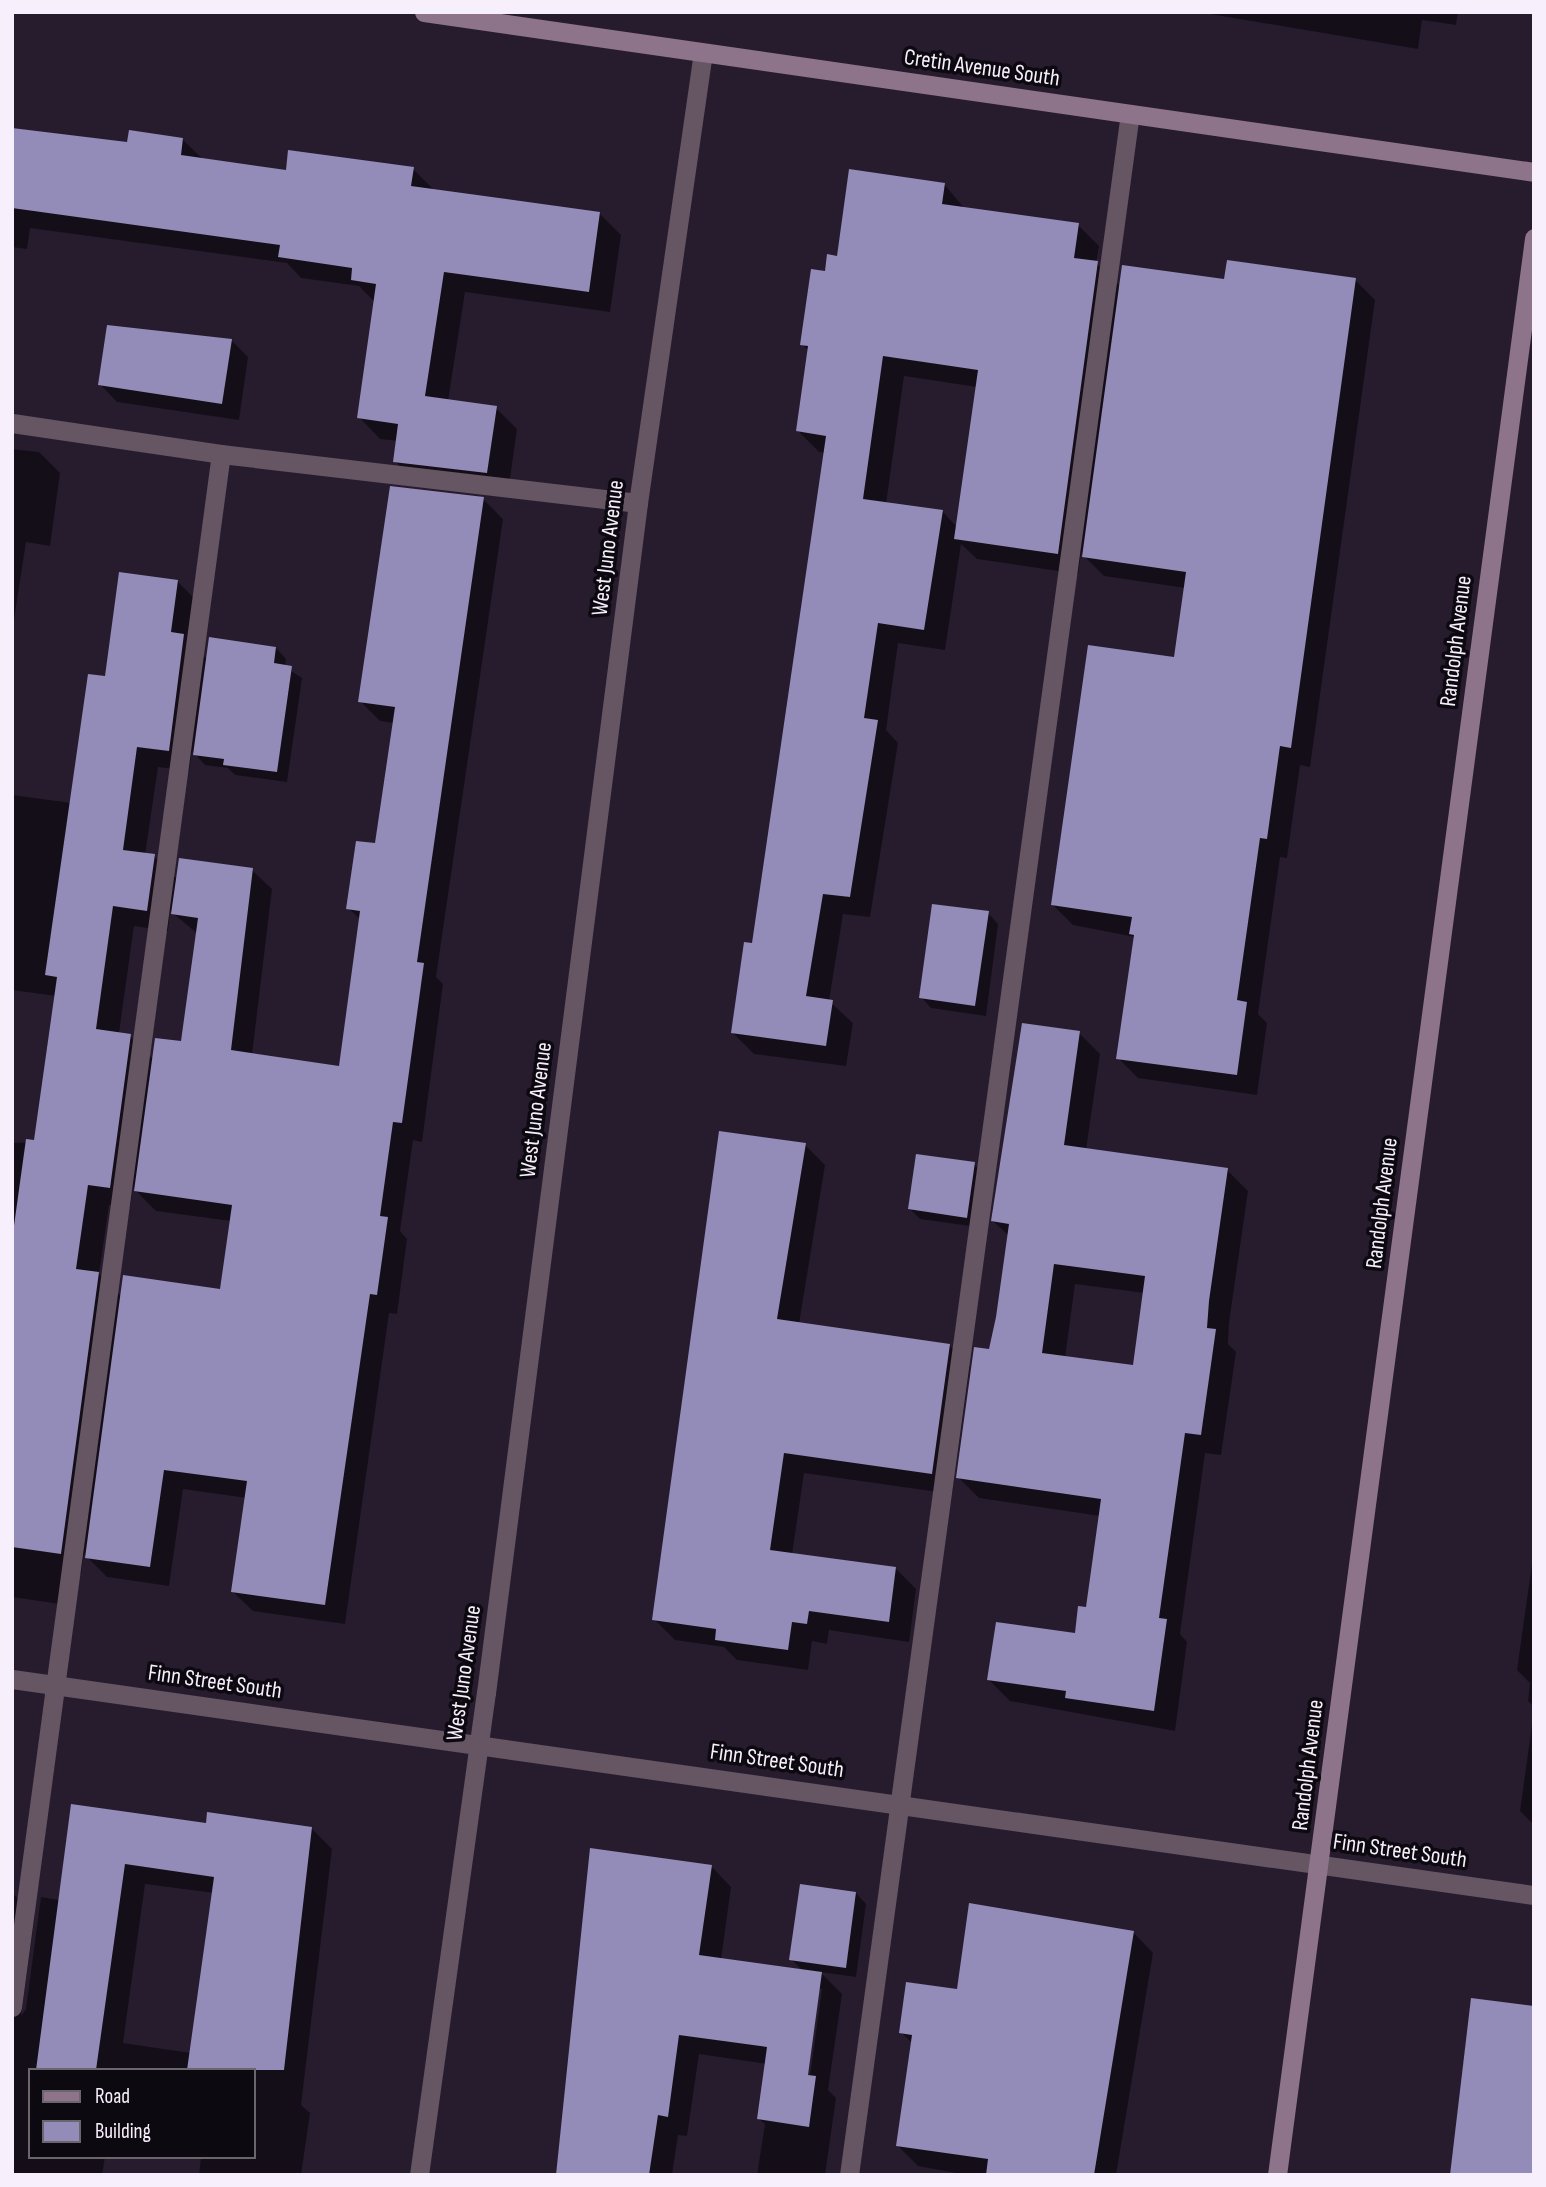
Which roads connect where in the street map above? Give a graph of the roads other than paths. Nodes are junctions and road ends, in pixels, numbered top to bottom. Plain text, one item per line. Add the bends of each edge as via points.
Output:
1 (424, 12) edge
2 (703, 53) junction
3 (1130, 114) junction
4 (1534, 172) edge
5 (1534, 237) edge
6 (12, 423) edge
7 (221, 454) junction
8 (638, 503) junction
9 (12, 1679) edge
10 (56, 1685) junction
11 (479, 1743) junction
12 (901, 1803) junction
13 (1320, 1864) junction
14 (1534, 1895) edge
15 (12, 2007) edge
16 (419, 2175) edge
17 (849, 2175) edge
18 (1277, 2175) edge

1 - 2 main road, Cretin Avenue South
2 - 3 main road, Cretin Avenue South
2 - 8 street, West Juno Avenue
3 - 4 main road, Cretin Avenue South
3 - 12 street
5 - 13 main road, Randolph Avenue
6 - 7 street
7 - 8 street
7 - 10 street
8 - 11 street, West Juno Avenue
9 - 10 street, Finn Street South
10 - 11 street, Finn Street South
10 - 15 street
11 - 12 street, Finn Street South
11 - 16 street, West Juno Avenue
12 - 13 street, Finn Street South
12 - 17 street
13 - 14 street, Finn Street South
13 - 18 main road, Randolph Avenue

